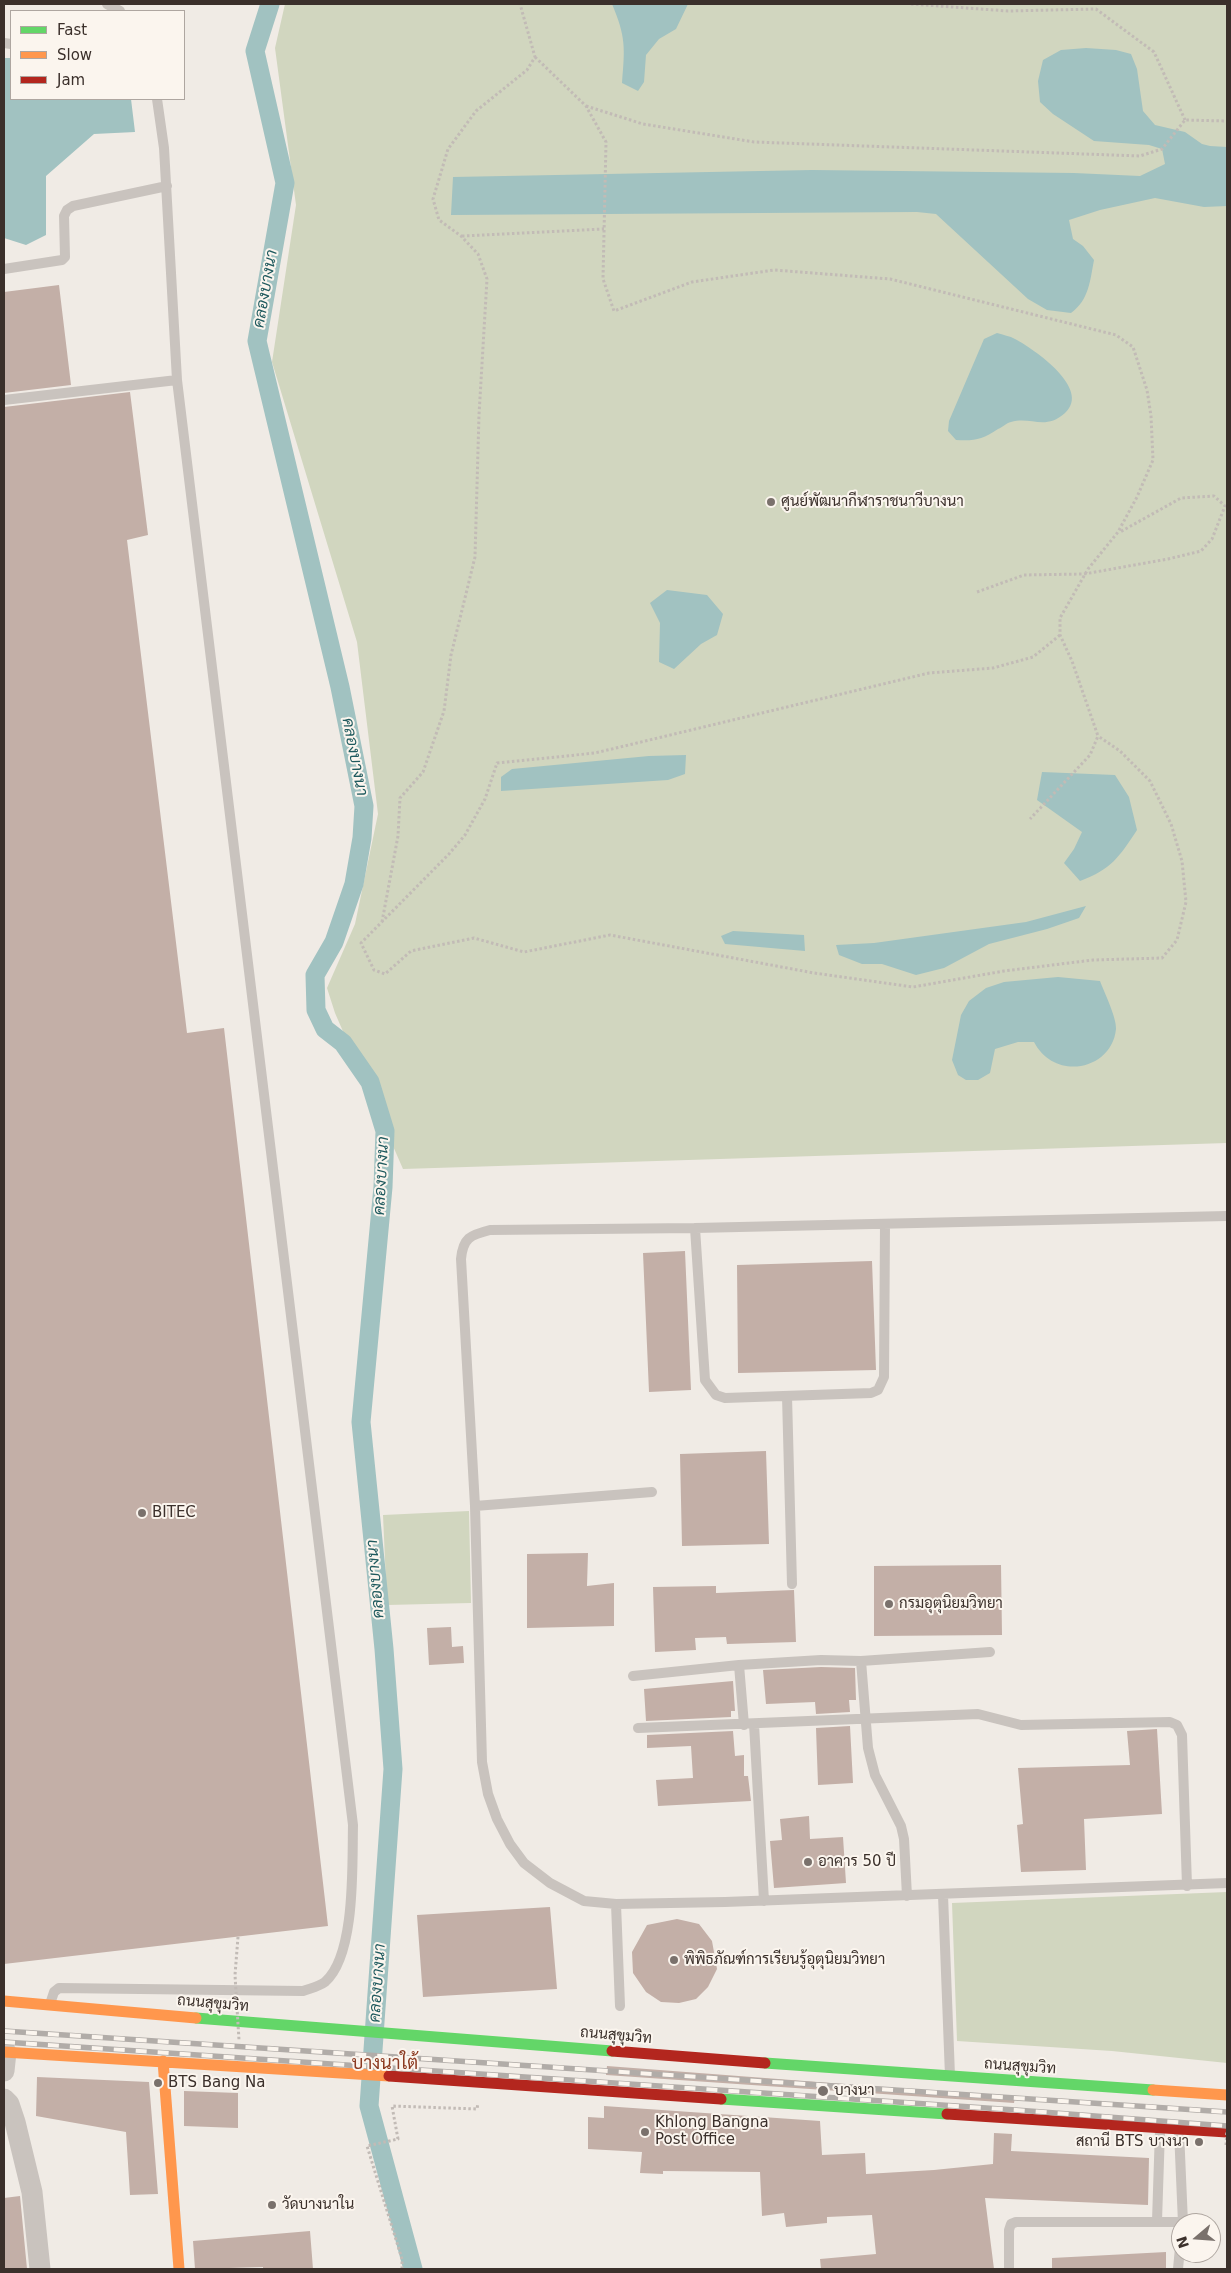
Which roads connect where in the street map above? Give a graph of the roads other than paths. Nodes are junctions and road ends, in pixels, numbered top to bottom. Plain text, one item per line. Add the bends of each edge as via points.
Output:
1 (107, 4) edge
2 (118, 10) edge
3 (157, 100) edge
4 (167, 186) junction
5 (4, 268) edge
6 (177, 380) junction
7 (4, 400) edge
8 (1227, 1216) edge
9 (885, 1224) junction
10 (695, 1228) junction
11 (787, 1396) junction
12 (652, 1492) dead end
13 (475, 1506) junction
14 (792, 1584) dead end
15 (990, 1652) dead end
16 (861, 1661) junction
17 (739, 1665) junction
18 (632, 1676) dead end
19 (866, 1718) junction
20 (749, 1724) junction
21 (638, 1728) dead end
22 (1227, 1883) edge
23 (1186, 1886) junction
24 (943, 1895) junction
25 (907, 1896) junction
26 (764, 1901) junction
27 (616, 1904) junction
28 (4, 2001) edge
29 (50, 2004) junction
30 (620, 2006) dead end
31 (5, 2058) edge
32 (162, 2061) junction
33 (950, 2077) junction
34 (1227, 2095) edge
35 (4, 2099) edge
36 (1160, 2128) junction
37 (1179, 2130) junction
38 (1227, 2131) edge
39 (1183, 2213) edge
40 (1158, 2221) junction
41 (1171, 2222) edge
42 (40, 2269) edge
43 (179, 2269) edge
44 (1009, 2269) edge

1 - 2 lane
3 - 4 lane
4 - 5 lane via 73,206 64,216 65,257 62,260
4 - 6 lane
6 - 7 lane
6 - 29 lane via 353,1825 352,1889 341,1954 334,1972 317,1987 303,1990 59,1988
8 - 9 lane
9 - 10 lane
9 - 11 lane via 882,1384 871,1392
10 - 11 lane via 705,1380 716,1395 725,1398
10 - 13 lane via 490,1230 476,1233 462,1245
11 - 14 lane
12 - 13 lane
13 - 27 lane via 482,1762 488,1794 510,1844 524,1863 550,1883 584,1900
15 - 16 lane
16 - 17 lane
16 - 19 lane
17 - 18 lane
17 - 20 lane
19 - 20 lane
19 - 23 lane via 978,1714 1021,1725 1170,1722 1182,1735
19 - 25 lane via 868,1748 875,1775 901,1826 904,1839
20 - 21 lane
20 - 26 lane
22 - 23 lane
23 - 24 lane
24 - 25 lane
24 - 33 lane
25 - 26 lane
26 - 27 lane
27 - 30 lane
28 - 29 main road, ถนนสุขุมวิท
29 - 33 main road, ถนนสุขุมวิท via 313,2028
31 - 32 main road
32 - 36 main road
32 - 43 main road
33 - 34 main road, ถนนสุขุมวิท
35 - 42 street via 15,2122 32,2192
36 - 37 main road
36 - 40 lane
37 - 38 main road
37 - 39 lane
40 - 41 lane
40 - 44 lane via 1016,2222 1009,2230

